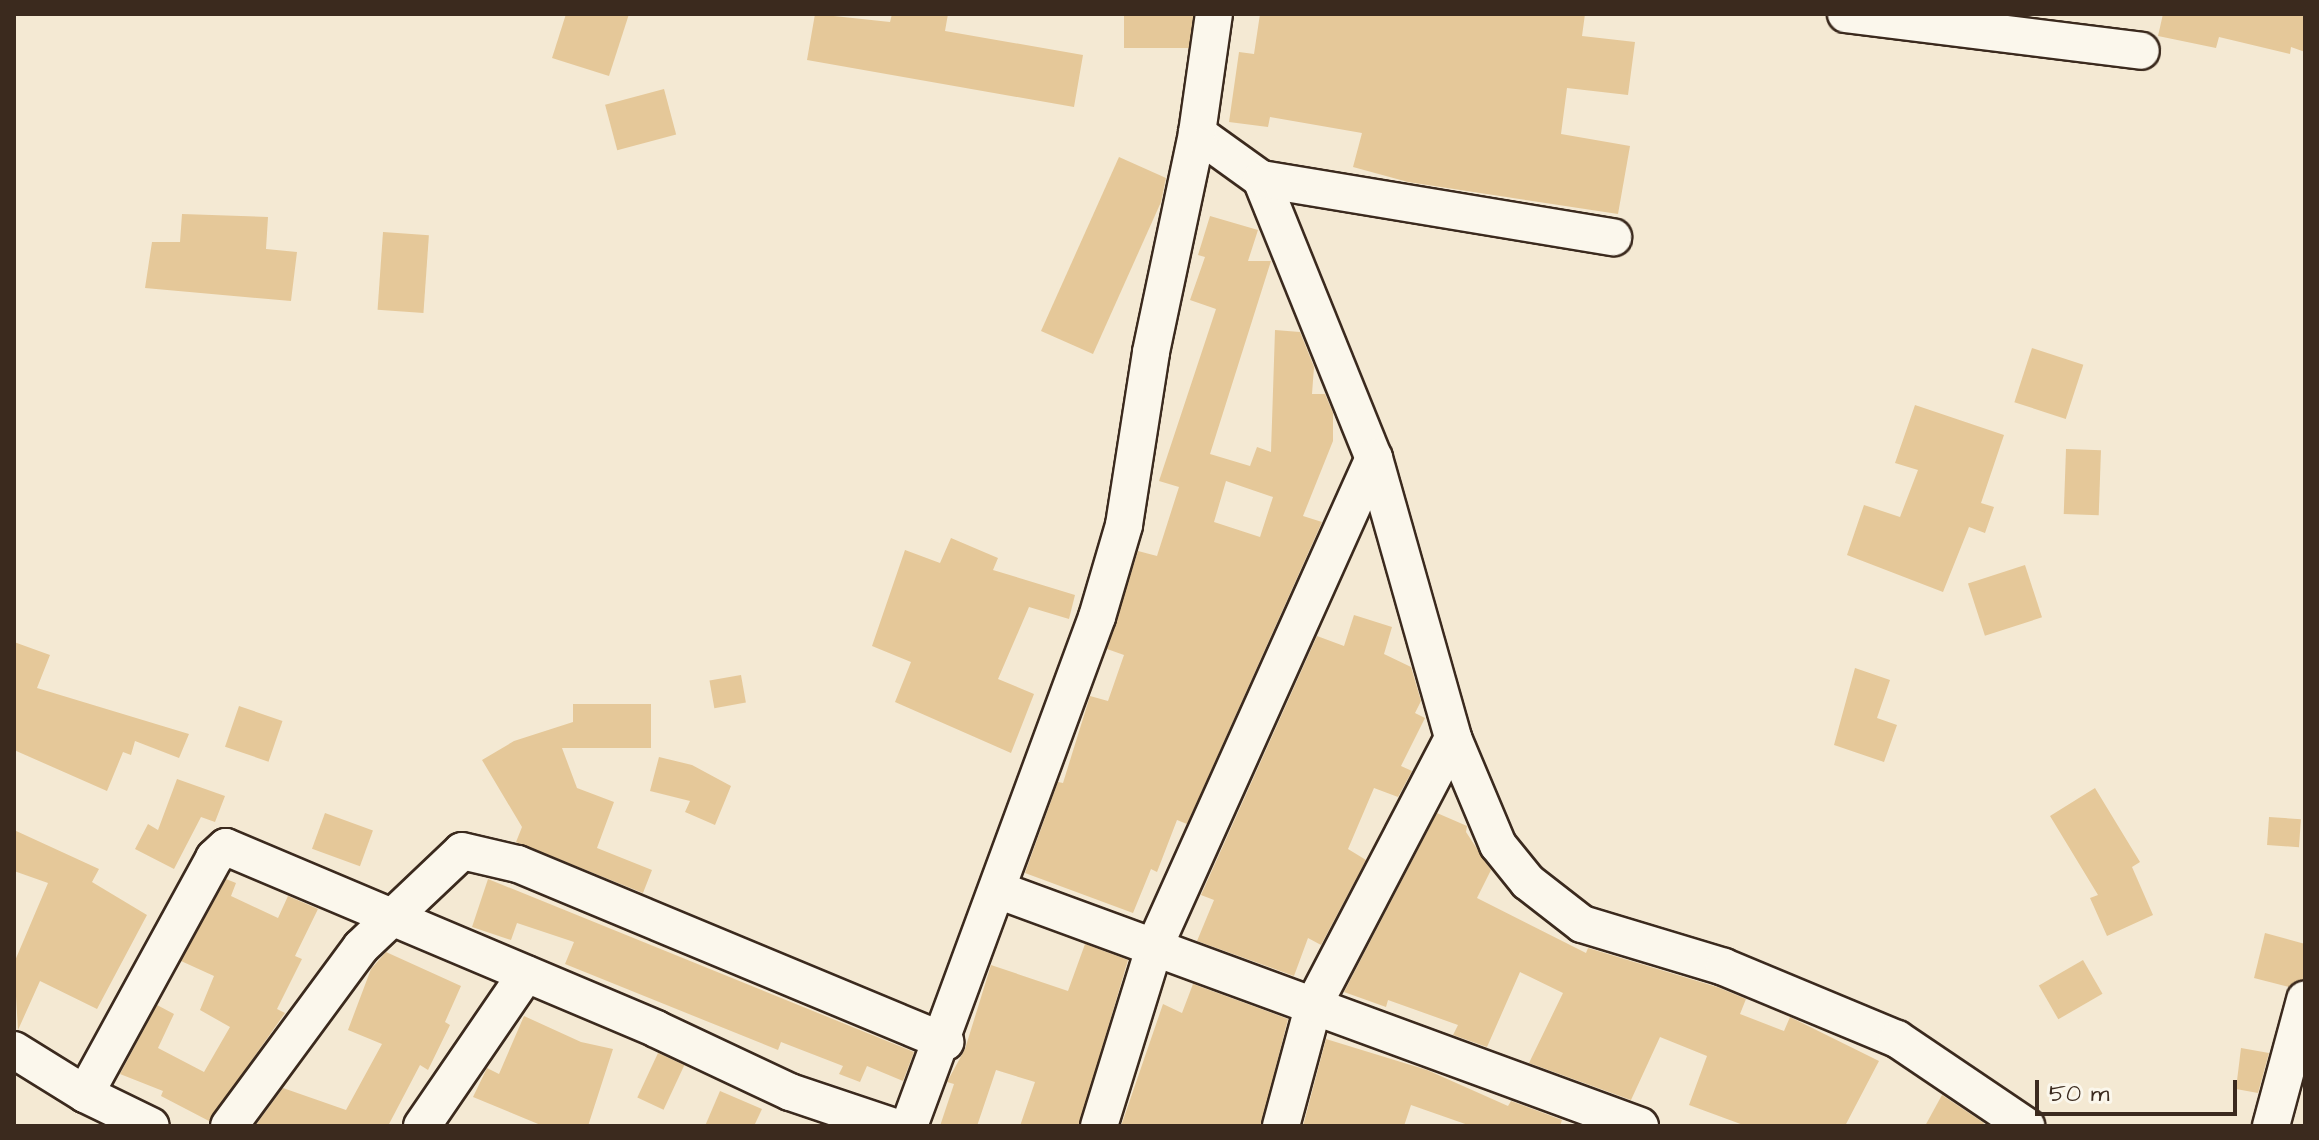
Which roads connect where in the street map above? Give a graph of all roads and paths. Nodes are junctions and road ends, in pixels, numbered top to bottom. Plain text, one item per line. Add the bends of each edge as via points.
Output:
1 (1214, 14) edge
2 (1846, 14) edge
3 (2141, 51) dead end
4 (1197, 133) junction
5 (1261, 179) junction
6 (1613, 237) dead end
7 (1374, 458) junction
8 (1453, 738) junction
9 (998, 890) junction
10 (390, 920) junction
11 (1155, 945) junction
12 (526, 974) junction
13 (2305, 1000) edge
14 (1314, 1004) junction
15 (945, 1042) junction
16 (14, 1050) edge
17 (85, 1094) junction
18 (151, 1126) edge
19 (229, 1126) edge
20 (422, 1126) edge
21 (891, 1126) edge
22 (909, 1126) edge
23 (1099, 1126) edge
24 (1281, 1126) edge
25 (1640, 1126) edge
26 (2026, 1126) edge
27 (2271, 1126) edge

1 - 4 street
2 - 3 street
4 - 5 street
4 - 9 street via 1151,352 1124,525 1097,617
5 - 6 street
5 - 7 street
7 - 8 street
7 - 11 street
8 - 14 street
8 - 26 street via 1498,845 1528,882 1582,924 1724,967 1897,1039
9 - 11 street
9 - 15 street
10 - 12 street
10 - 15 street via 434,872 462,851 518,864
10 - 17 street via 226,847 214,858
10 - 19 street via 361,947
11 - 14 street
11 - 23 street
12 - 20 street
12 - 21 street via 790,1092
13 - 27 street
14 - 24 street
14 - 25 street
15 - 22 street
16 - 17 street
17 - 18 street

